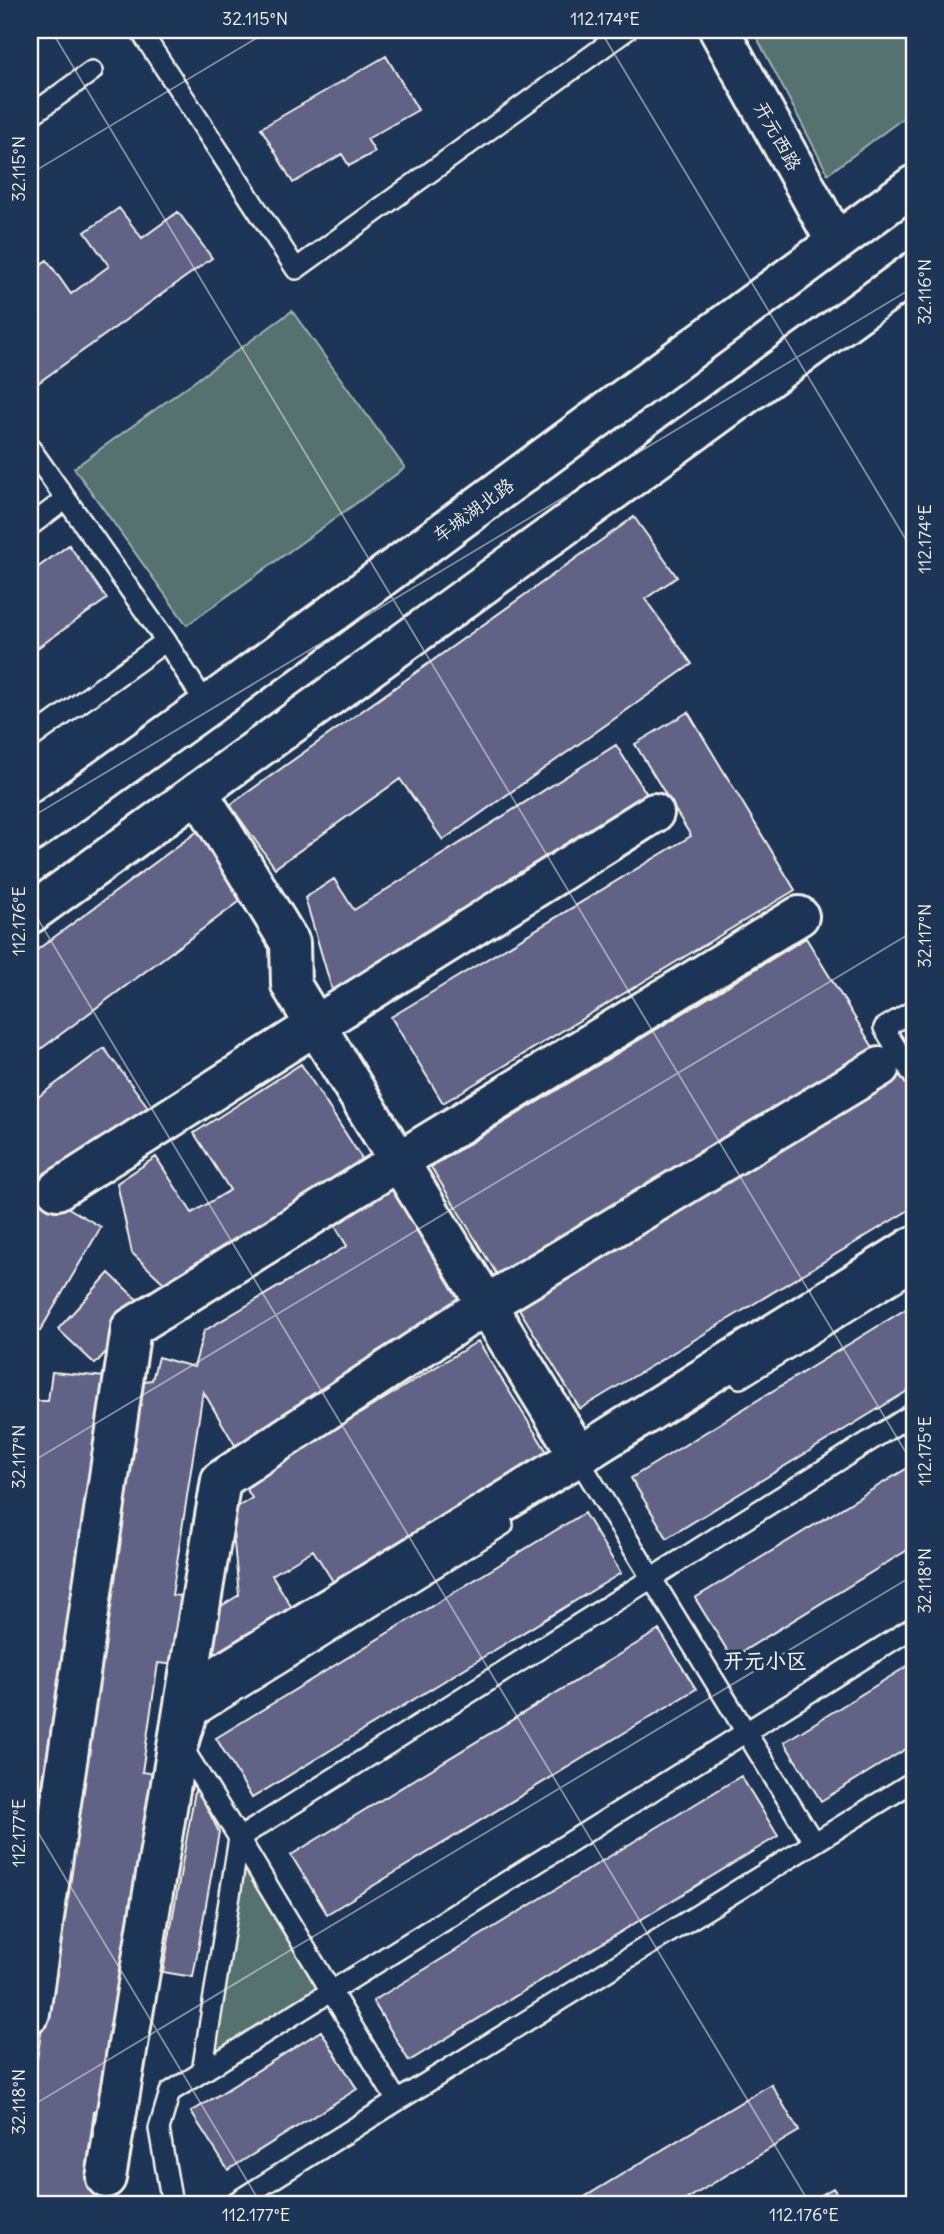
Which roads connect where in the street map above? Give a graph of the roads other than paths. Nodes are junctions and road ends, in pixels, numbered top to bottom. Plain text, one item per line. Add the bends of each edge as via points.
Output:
1 (140, 30) edge
2 (627, 30) edge
3 (719, 30) edge
4 (92, 71) dead end
5 (30, 116) edge
6 (914, 185) edge
7 (836, 242) junction
8 (914, 272) edge
9 (30, 448) edge
10 (66, 499) junction
11 (30, 526) edge
12 (166, 641) junction
13 (207, 706) junction
14 (30, 739) edge
15 (198, 792) junction
16 (654, 813) dead end
17 (30, 833) edge
18 (30, 914) edge
19 (799, 916) dead end
20 (914, 1010) edge
21 (316, 1025) junction
22 (897, 1072) edge
23 (399, 1161) junction
24 (57, 1191) dead end
25 (914, 1246) edge
26 (914, 1270) edge
27 (486, 1304) junction
28 (727, 1386) dead end
29 (704, 1400) dead end
30 (914, 1413) edge
31 (583, 1464) junction
32 (651, 1579) junction
33 (914, 1627) edge
34 (194, 1692) dead end
35 (745, 1732) junction
36 (914, 1781) edge
37 (239, 1838) junction
38 (814, 1843) junction
39 (332, 1991) junction
40 (30, 2013) edge
41 (202, 2072) junction
42 (397, 2101) junction
43 (106, 2178) dead end
44 (172, 2204) edge
45 (233, 2204) edge

1 - 2 lane via 296,269
3 - 7 street, 开元西路
4 - 5 lane
6 - 7 street, 车城湖北路
7 - 13 street, 车城湖北路
8 - 15 street
9 - 10 lane
10 - 11 lane
10 - 12 lane
12 - 13 lane
12 - 14 lane
13 - 17 street, 车城湖北路
15 - 18 street
15 - 21 street via 290,943 291,985
16 - 21 street
19 - 23 street
20 - 22 lane via 884,1028
21 - 23 street
21 - 24 street
22 - 27 street
23 - 27 street
23 - 40 street via 131,1328
25 - 31 street
26 - 28 lane
27 - 31 street
27 - 43 street via 221,1480
29 - 31 lane
30 - 32 lane
31 - 32 lane
31 - 34 street
31 - 37 lane via 197,1714 186,1752
32 - 35 lane
32 - 37 lane
33 - 35 lane
35 - 38 lane
35 - 39 lane
36 - 38 lane
37 - 39 lane
37 - 41 lane
38 - 42 lane
39 - 41 lane
39 - 42 lane
41 - 44 lane via 170,2092 159,2129
42 - 45 lane

